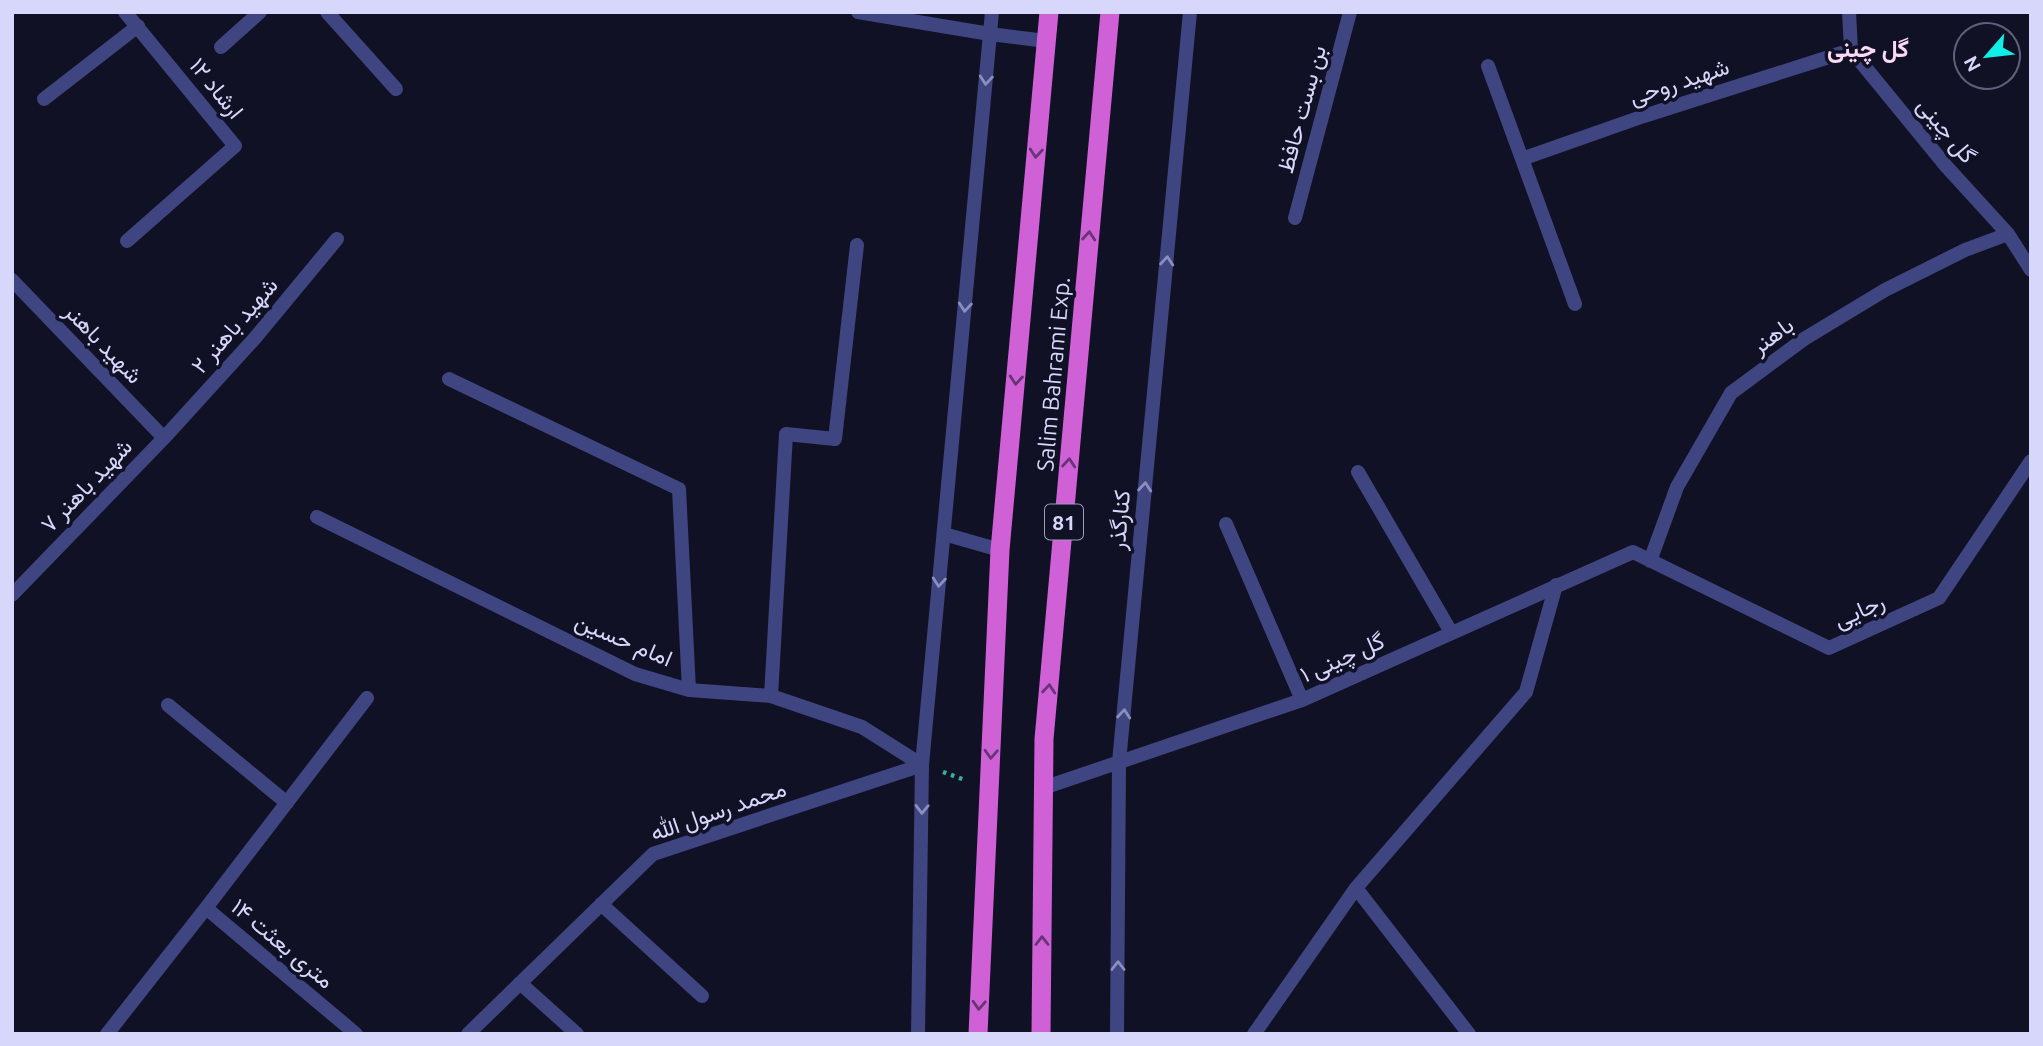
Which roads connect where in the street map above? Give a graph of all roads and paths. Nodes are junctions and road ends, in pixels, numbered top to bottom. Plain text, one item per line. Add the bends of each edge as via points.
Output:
1 (125, 12) edge
2 (260, 12) edge
3 (327, 12) edge
4 (858, 12) edge
5 (992, 12) edge
6 (1049, 12) edge
7 (1110, 12) edge
8 (1191, 12) edge
9 (1350, 12) edge
10 (1849, 12) edge
11 (138, 26) junction
12 (990, 34) junction
13 (1046, 41) junction
14 (221, 47) dead end
15 (1851, 50) junction
16 (1488, 66) dead end
17 (397, 89) dead end
18 (44, 99) dead end
19 (1522, 159) junction
20 (1295, 218) dead end
21 (2008, 234) junction
22 (337, 239) dead end
23 (127, 241) dead end
24 (857, 245) dead end
25 (2031, 270) edge
26 (12, 280) edge
27 (1575, 304) dead end
28 (449, 379) dead end
29 (164, 438) junction
30 (2031, 461) edge
31 (1358, 472) dead end
32 (317, 517) dead end
33 (1226, 524) dead end
34 (944, 534) junction
35 (1000, 550) junction
36 (1650, 561) junction
37 (1556, 585) junction
38 (12, 595) edge
39 (1451, 632) junction
40 (689, 690) junction
41 (771, 696) junction
42 (367, 698) dead end
43 (1302, 700) junction
44 (168, 705) dead end
45 (1119, 762) junction
46 (922, 765) junction
47 (1043, 788) junction
48 (287, 803) junction
49 (1356, 888) junction
50 (601, 904) junction
51 (206, 908) junction
52 (520, 983) junction
53 (702, 996) dead end
54 (107, 1034) edge
55 (356, 1034) edge
56 (468, 1034) edge
57 (577, 1034) edge
58 (918, 1034) edge
59 (978, 1034) edge
60 (1041, 1034) edge
61 (1118, 1034) edge
62 (1254, 1034) edge
63 (1469, 1034) edge

1 - 11 street, ارشاد ۱۲
2 - 14 street
3 - 17 street
4 - 12 street
5 - 12 street
6 - 13 highway, Salim Bahrami Exp.
47 -> 7 highway, Salim Bahrami Exp. / 81
45 -> 8 street, کنارگذر
9 - 20 street, بن بست حافظ
10 - 15 street
11 - 18 street
11 - 23 street, ارشاد ۱۲ via 235,146
12 - 13 street
12 -> 34 street
13 -> 35 highway, Salim Bahrami Exp.
15 - 19 street, شهید روحی
15 - 21 street, گل چینی
16 - 19 street
19 - 27 street
21 - 25 street, گل چینی
21 - 36 street, باهنر via 1885,290 1804,339 1731,393 1677,487
22 - 29 street, شهید باهنر ۲
24 - 41 street via 835,439 786,434
26 - 29 street, شهید باهنر
28 - 40 street via 679,489
29 - 38 street, شهید باهنر ۷
30 - 36 street, رجایی via 1939,598 1829,648
31 - 39 street
32 - 40 street, امام حسین via 635,674
33 - 43 street
34 - 35 street
34 -> 46 street
35 -> 59 highway, Salim Bahrami Exp.
36 - 37 street, گل چینی ۱ via 1633,552
37 - 39 street, گل چینی ۱
37 - 49 street via 1526,692
39 - 43 street, گل چینی ۱
40 - 41 street, امام حسین
41 - 46 street, امام حسین via 862,727
42 - 48 street
43 - 45 street, گل چینی ۱
44 - 48 street
45 - 47 street, گل چینی ۱
61 -> 45 street, کنارگذر
46 - 50 street, محمد رسول الله via 653,854
46 -> 58 street
60 -> 47 highway, Salim Bahrami Exp. / 81
48 - 51 street
49 - 62 street
49 - 63 street
50 - 52 street, محمد رسول الله
50 - 53 street
51 - 54 street, ۱۴ متری بعثت
51 - 55 street, ۱۴ متری بعثت
52 - 56 street, محمد رسول الله
52 - 57 street

